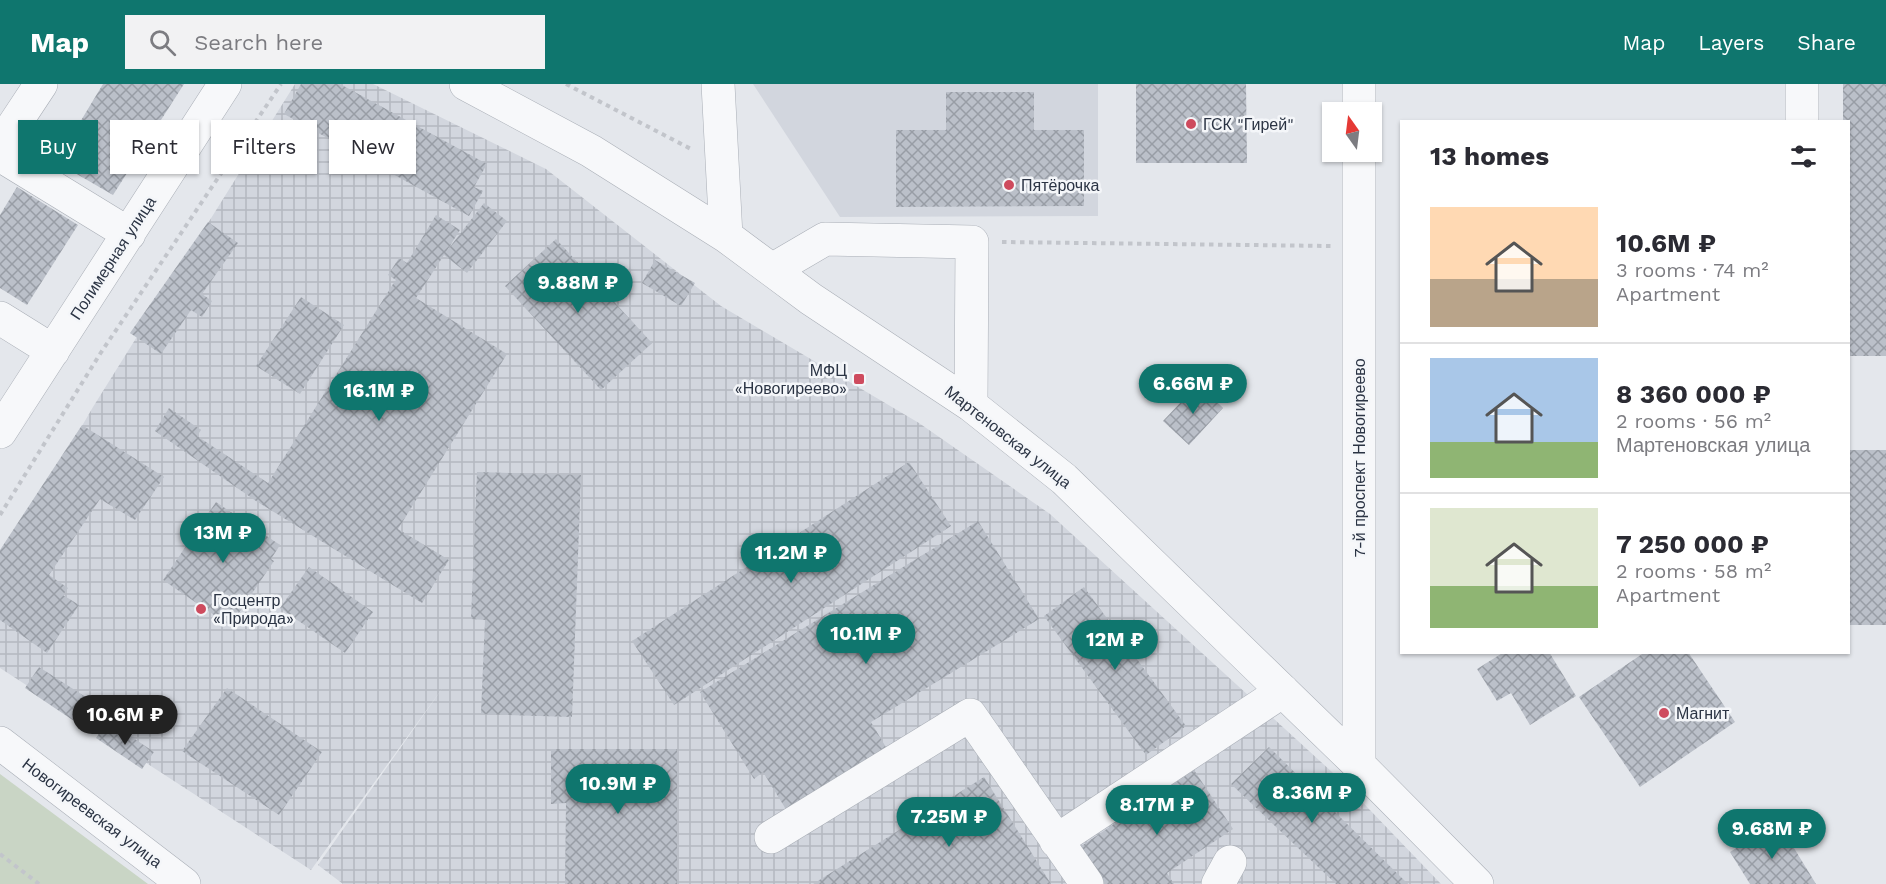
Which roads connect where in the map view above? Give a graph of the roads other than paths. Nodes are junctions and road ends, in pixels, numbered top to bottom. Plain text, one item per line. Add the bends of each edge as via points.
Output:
1 (41, 84) edge
2 (225, 84) edge
3 (466, 84) edge
4 (718, 84) edge
5 (1359, 84) edge
6 (1802, 84) edge
7 (508, 95) edge
8 (1359, 102) edge
9 (1802, 120) edge
10 (0, 146) edge
11 (0, 155) edge
12 (1359, 162) edge
13 (129, 234) junction
14 (726, 236) junction
15 (772, 270) junction
16 (0, 318) edge
17 (53, 351) junction
18 (971, 405) junction
19 (0, 432) edge
20 (1283, 691) junction
21 (0, 743) edge
22 (1359, 765) junction
23 (771, 837) dead end
24 (1056, 841) junction
25 (184, 884) edge
26 (1087, 884) edge
27 (1477, 884) edge

1 - 10 street
2 - 13 street, Полимерная улица
3 - 7 street, Мартеновская улица
4 - 14 street
5 - 8 street
6 - 9 street
7 - 14 street, Мартеновская улица
11 - 13 street
12 - 22 street, 7-й проспект Новогиреево
13 - 17 street, Полимерная улица
14 - 15 street, Мартеновская улица
15 - 18 street, Мартеновская улица
15 - 18 street via 825,238 972,242
16 - 17 street
17 - 19 street, Полимерная улица
18 - 20 street, Мартеновская улица via 1064,478
20 - 22 street, Мартеновская улица
20 - 24 street
21 - 25 street, Новогиреевская улица
22 - 27 street, Мартеновская улица
23 - 24 street via 969,715
24 - 26 street

